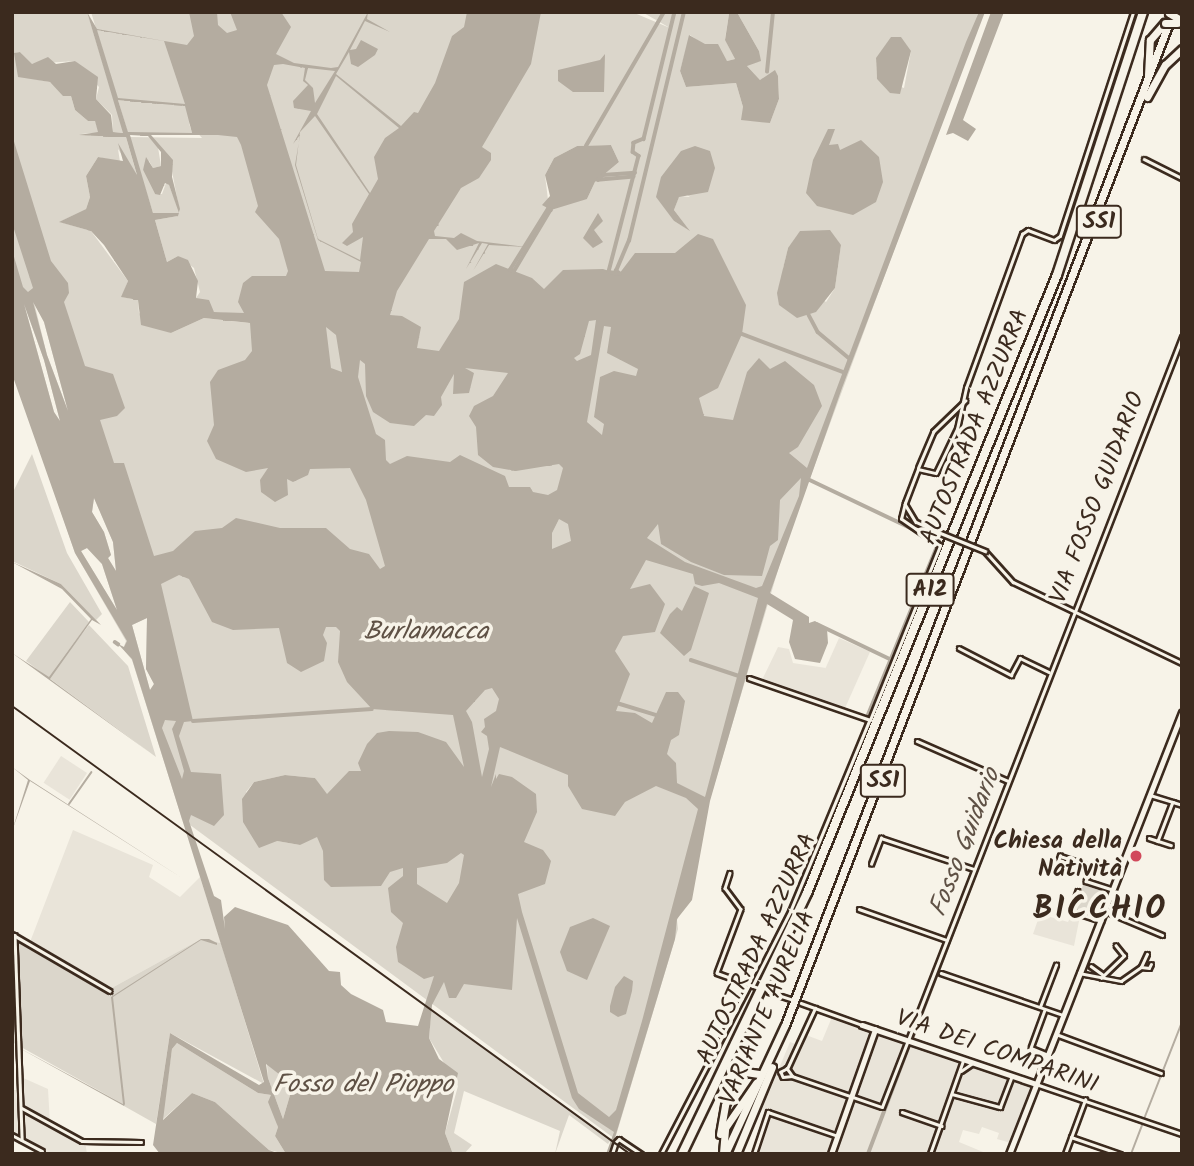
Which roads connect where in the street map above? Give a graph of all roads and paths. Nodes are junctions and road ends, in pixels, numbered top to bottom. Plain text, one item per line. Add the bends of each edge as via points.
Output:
1 (1133, 12) edge
2 (1145, 12) edge
3 (1176, 17) edge
4 (1182, 49) edge
5 (1147, 98) junction
6 (1139, 110) junction
7 (1144, 159) dead end
8 (1182, 178) edge
9 (1182, 337) edge
10 (965, 401) junction
11 (918, 469) junction
12 (905, 503) junction
13 (1072, 613) junction
14 (959, 648) dead end
15 (1182, 663) edge
16 (1049, 672) junction
17 (749, 678) dead end
18 (1182, 713) edge
19 (870, 720) junction
20 (917, 741) dead end
21 (1008, 781) junction
22 (1150, 795) junction
23 (1172, 802) junction
24 (1182, 805) edge
25 (1149, 838) dead end
26 (1158, 841) junction
27 (1171, 845) dead end
28 (871, 863) dead end
29 (974, 869) junction
30 (1055, 871) dead end
31 (730, 873) dead end
32 (1113, 890) junction
33 (1078, 891) dead end
34 (859, 909) dead end
35 (1105, 911) junction
36 (1101, 921) junction
37 (14, 934) edge
38 (1162, 935) dead end
39 (947, 940) junction
40 (1116, 946) dead end
41 (1147, 954) dead end
42 (1151, 964) dead end
43 (1056, 965) dead end
44 (1091, 966) dead end
45 (1141, 967) junction
46 (941, 972) dead end
47 (1079, 973) junction
48 (1101, 976) junction
49 (751, 986) junction
50 (759, 988) dead end
51 (110, 991) dead end
52 (769, 992) dead end
53 (793, 1000) dead end
54 (801, 1003) dead end
55 (1040, 1007) junction
56 (815, 1008) junction
57 (1046, 1009) junction
58 (1063, 1015) junction
59 (862, 1025) joint
60 (1056, 1034) junction
61 (875, 1035) junction
62 (908, 1040) junction
63 (1048, 1055) junction
64 (964, 1059) junction
65 (772, 1061) junction
66 (974, 1063) junction
67 (787, 1069) junction
68 (961, 1071) junction
69 (1161, 1073) dead end
70 (759, 1074) dead end
71 (792, 1076) junction
72 (1012, 1076) junction
73 (1036, 1084) junction
74 (767, 1086) dead end
75 (952, 1094) junction
76 (852, 1097) junction
77 (1085, 1100) junction
78 (22, 1108) junction
79 (902, 1112) dead end
80 (942, 1126) junction
81 (12, 1135) edge
82 (1182, 1135) edge
83 (838, 1136) junction
84 (1071, 1137) junction
85 (22, 1140) junction
86 (141, 1142) dead end
87 (42, 1151) dead end
88 (612, 1154) edge
89 (641, 1154) edge
90 (661, 1154) edge
91 (684, 1154) edge
92 (724, 1154) edge
93 (738, 1154) edge
94 (754, 1154) edge
95 (831, 1154) edge
96 (930, 1154) edge
97 (1009, 1154) edge
98 (1065, 1154) edge
99 (1121, 1154) edge

1 - 10 street via 1060,236 1054,240 1028,230 1022,234
2 - 91 highway, AUTOSTRADA AZZURRA / A12 via 1077,232 1016,387 811,894
3 - 5 highway, VARIANTE AURELIA / SS1
3 - 6 highway, VARIANTE AURELIA / SS1
3 - 6 highway, bridge via 1150,40 1149,69
4 - 5 highway via 1166,64
5 - 65 highway, VARIANTE AURELIA / SS1
6 - 65 highway, VARIANTE AURELIA / SS1
7 - 8 street
9 - 13 street, VIA FOSSO GUIDARIO
10 - 11 street via 933,432
10 - 11 street via 937,471 931,474
11 - 12 street
12 - 13 street, bridge via 916,522 985,551 1013,582
12 - 19 street via 901,519 939,544
13 - 15 street
13 - 16 street, VIA FOSSO GUIDARIO
14 - 16 street via 1011,675 1022,658
16 - 21 street, VIA FOSSO GUIDARIO
17 - 19 street
18 - 22 main road
19 - 49 street via 791,911
20 - 21 street
21 - 29 street, VIA FOSSO GUIDARIO
22 - 23 street
22 - 32 main road
23 - 24 street
23 - 26 street
25 - 26 street
26 - 27 street
28 - 29 street via 880,838
29 - 39 street, VIA FOSSO GUIDARIO
30 - 32 street via 1060,856 1091,866 1086,881
31 - 49 street via 725,888 741,909 717,973
32 - 35 main road
33 - 36 street via 1071,911
34 - 39 street
35 - 36 main road
35 - 38 street
36 - 47 main road
37 - 51 street
37 - 78 street
39 - 62 street, VIA FOSSO GUIDARIO
40 - 48 street via 1122,958
41 - 45 street
42 - 45 street
43 - 55 street
44 - 48 street
45 - 48 street via 1121,981
46 - 55 street
47 - 48 street
47 - 58 main road
49 - 50 street
49 - 90 street
52 - 53 street
54 - 56 street, VIA DEI COMPARINI
55 - 57 street
56 - 59 street, VIA DEI COMPARINI
56 - 67 street
57 - 58 street
57 - 63 street via 1031,1048
58 - 60 main road
59 - 61 street
60 - 63 main road
60 - 69 street
61 - 62 street, VIA DEI COMPARINI via 886,1033
61 - 76 street
62 - 64 street, VIA DEI COMPARINI
62 - 76 street, VIA FOSSO GUIDARIO via 882,1107
63 - 73 main road
64 - 66 street, VIA DEI COMPARINI
64 - 68 street
65 - 92 highway, VARIANTE AURELIA / SS1
65 - 92 highway via 725,1128
65 - 93 highway
66 - 68 street
66 - 72 street, VIA DEI COMPARINI
67 - 71 street
67 - 71 street via 782,1077
68 - 75 street
70 - 92 highway via 744,1073 732,1088 722,1116
71 - 76 street
72 - 73 street, VIA DEI COMPARINI
72 - 75 street via 1000,1107
73 - 77 street, VIA DEI COMPARINI
73 - 97 main road
74 - 93 highway
75 - 80 street
76 - 83 street
77 - 82 street, VIA DEI COMPARINI
77 - 84 street
78 - 85 street
78 - 86 street via 82,1141
79 - 80 street
80 - 96 street
81 - 85 street
83 - 94 street via 768,1112
83 - 95 street
84 - 98 street
84 - 99 street
85 - 87 street
88 - 89 street via 619,1139

